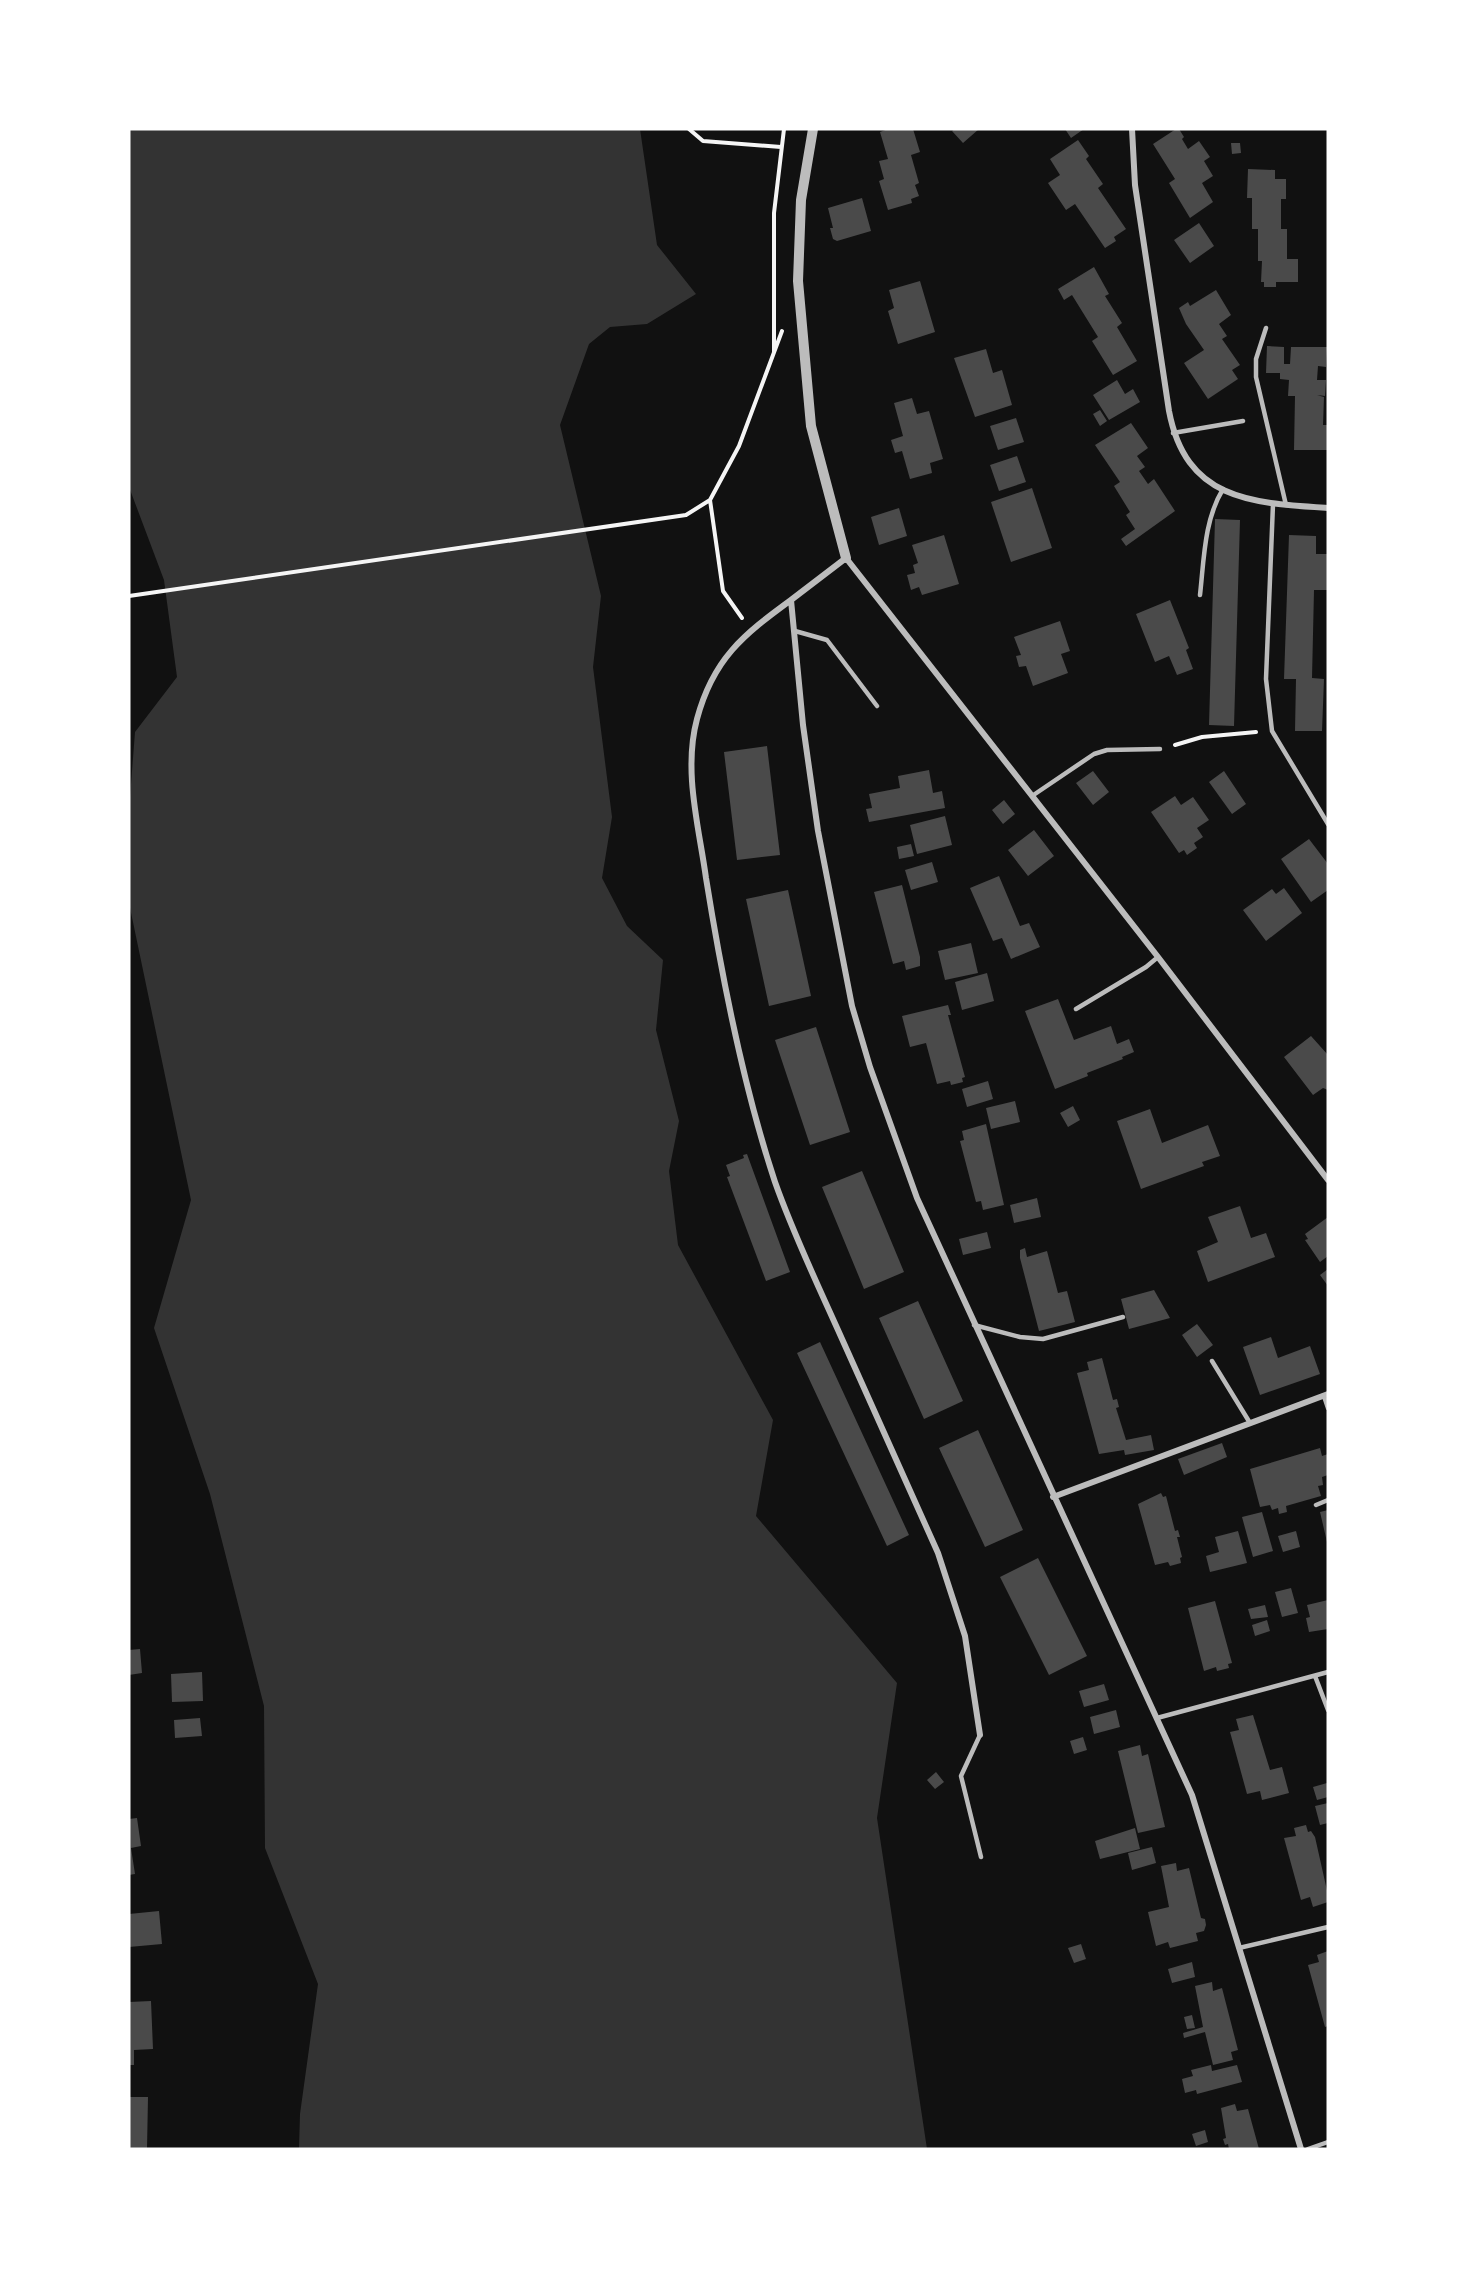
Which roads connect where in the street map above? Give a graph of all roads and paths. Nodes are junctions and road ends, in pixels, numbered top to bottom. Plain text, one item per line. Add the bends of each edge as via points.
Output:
1 (689, 129) edge
2 (784, 129) edge
3 (813, 129) edge
4 (1132, 129) edge
5 (781, 147) junction
6 (784, 324) dead end
7 (1266, 328) dead end
8 (774, 356) junction
9 (1243, 422) dead end
10 (1173, 433) junction
11 (1223, 489) junction
12 (710, 500) junction
13 (1273, 504) junction
14 (1286, 505) junction
15 (1328, 508) edge
16 (846, 558) junction
17 (1200, 595) dead end
18 (129, 596) edge
19 (791, 600) junction
20 (750, 630) junction
21 (795, 631) junction
22 (877, 706) dead end
23 (1272, 731) junction
24 (1160, 749) joint
25 (1032, 796) junction
26 (1328, 824) edge
27 (1158, 957) junction
28 (1076, 1009) dead end
29 (1328, 1180) edge
30 (1123, 1317) dead end
31 (974, 1325) junction
32 (1212, 1361) dead end
33 (1326, 1395) edge
34 (1328, 1408) edge
35 (1250, 1423) junction
36 (1053, 1497) junction
37 (1328, 1500) edge
38 (1316, 1505) dead end
39 (1328, 1672) edge
40 (1315, 1676) junction
41 (1328, 1710) edge
42 (1157, 1718) junction
43 (980, 1735) joint
44 (981, 1857) dead end
45 (1328, 1926) edge
46 (1239, 1948) junction
47 (1328, 2142) edge
48 (1301, 2149) edge
49 (1308, 2149) edge

1 - 5 path via 703,141
2 - 5 path
3 - 16 street via 801,200 798,281 811,426
4 - 10 street via 1135,185
5 - 8 path via 774,213
6 - 8 path
7 - 14 lane via 1256,359 1256,377
8 - 12 path via 738,446
9 - 10 lane
10 - 11 street via 1192,469
11 - 13 street
11 - 17 lane via 1209,525
12 - 18 path via 686,515 665,519
12 - 20 path via 723,591
13 - 14 street
13 - 23 lane via 1266,679
14 - 15 street
16 - 19 street
16 - 25 street
19 - 20 street
19 - 21 street
20 - 43 street via 724,657 708,685 696,720 692,748 691,779 718,953 775,1181 938,1553 965,1636
21 - 22 lane via 827,640
21 - 31 street via 818,831 852,1006 917,1198
23 - 24 path via 1202,737
23 - 26 lane
24 - 25 lane via 1107,750 1094,754
25 - 27 street
27 - 28 lane
27 - 29 street
30 - 31 lane via 1043,1338 1020,1337
31 - 36 street
32 - 35 lane
33 - 34 lane
33 - 35 street
35 - 36 street
36 - 42 street
37 - 38 lane
39 - 40 lane
40 - 41 lane
40 - 42 lane
42 - 46 street via 1192,1795
43 - 44 lane via 961,1776
45 - 46 lane
46 - 48 street
47 - 49 lane

